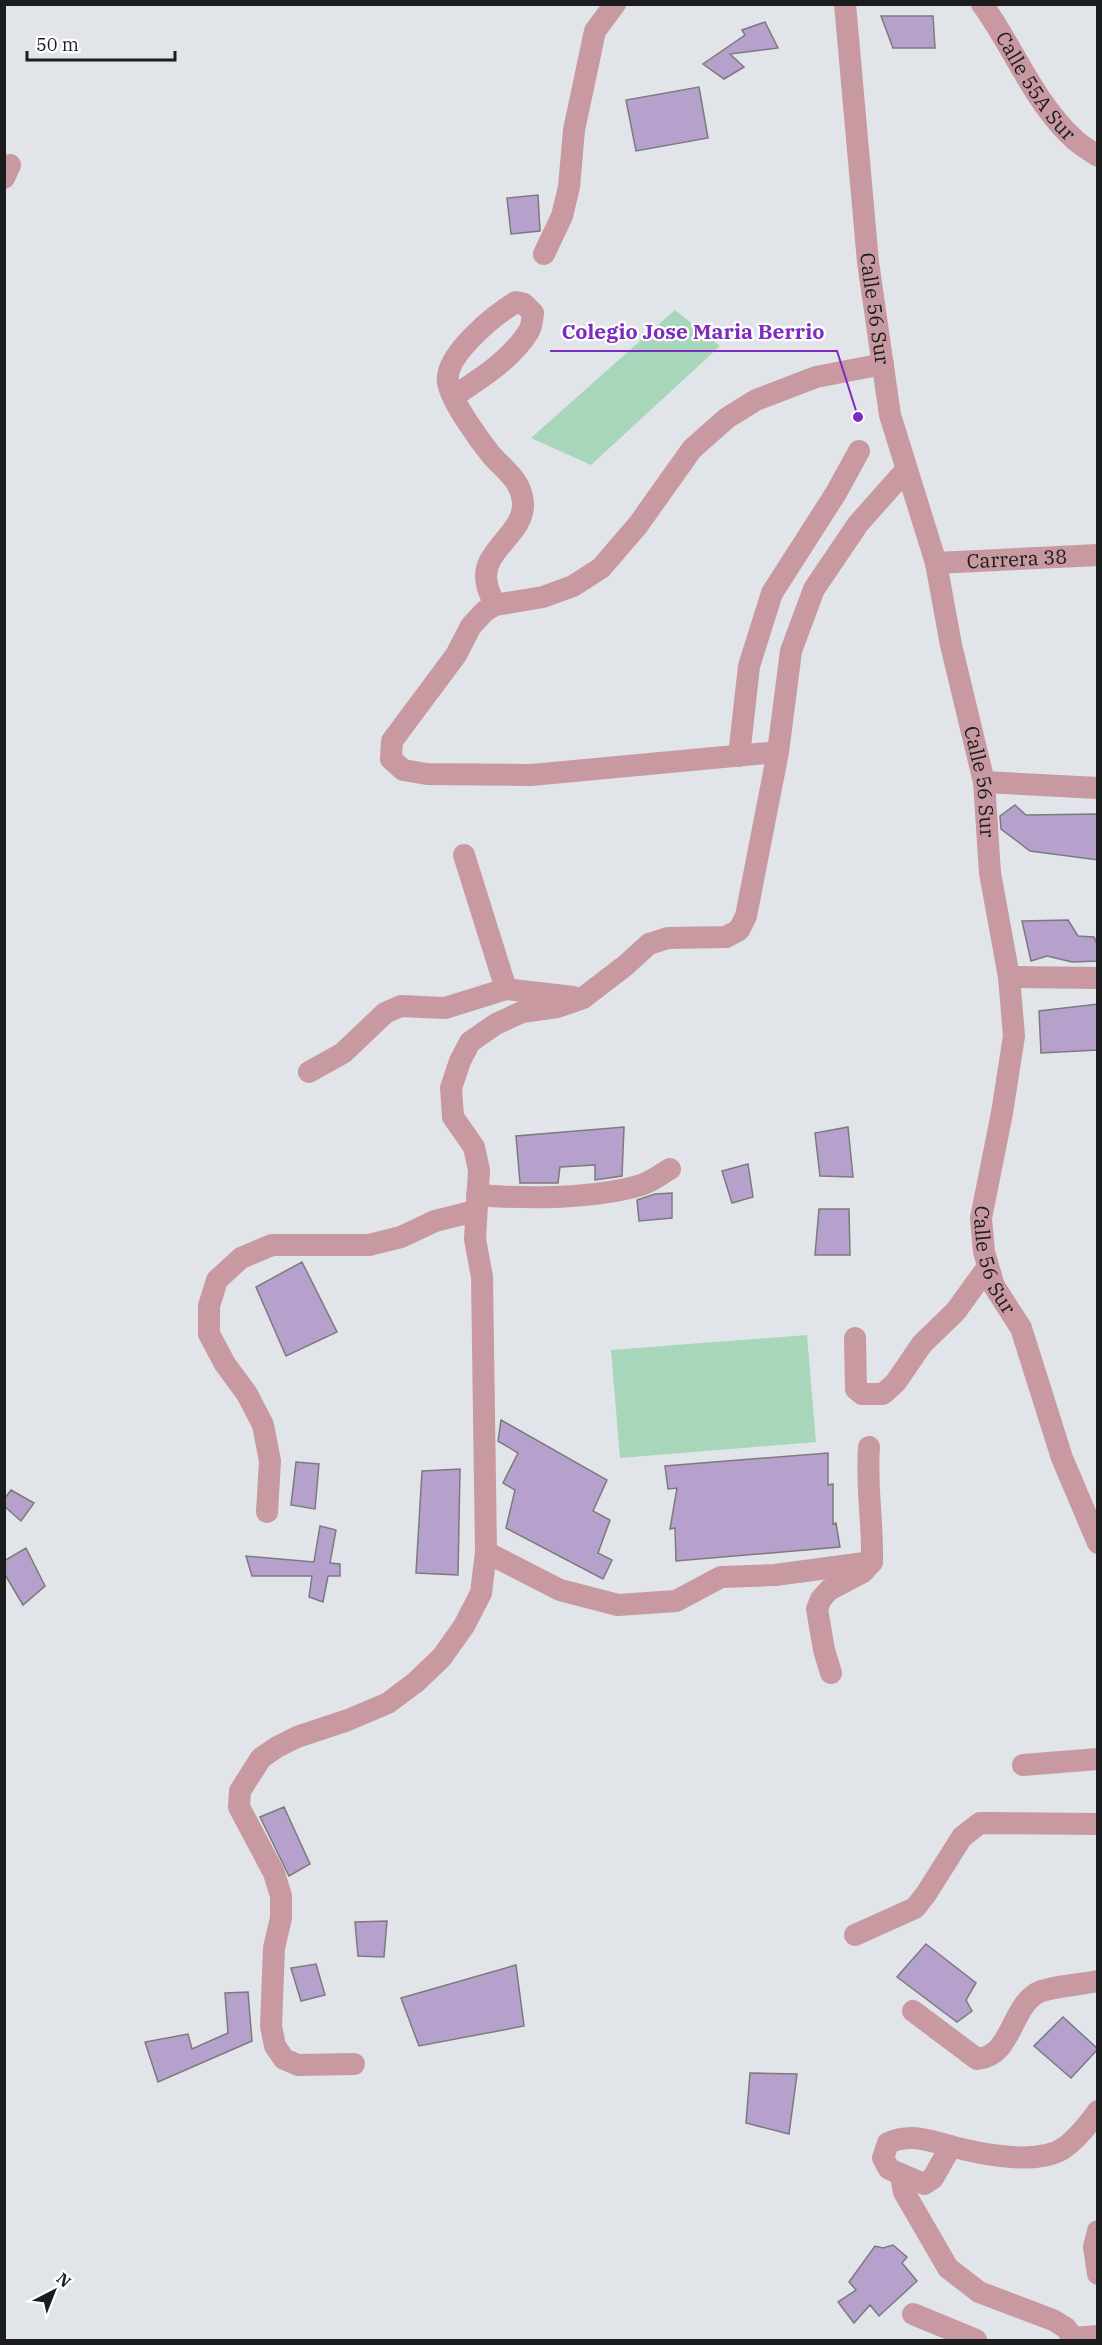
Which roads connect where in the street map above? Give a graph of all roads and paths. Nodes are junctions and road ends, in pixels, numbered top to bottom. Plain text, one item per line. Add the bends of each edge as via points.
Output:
1 (615, 4) edge
2 (845, 4) edge
3 (982, 4) edge
4 (1098, 156) edge
5 (544, 254) dead end
6 (883, 364) junction
7 (454, 396) dead end
8 (859, 451) dead end
9 (906, 470) junction
10 (1098, 555) edge
11 (936, 563) junction
12 (495, 605) junction
13 (778, 752) junction
14 (739, 756) junction
15 (984, 782) junction
16 (1098, 788) edge
17 (464, 855) dead end
18 (1009, 977) junction
19 (1098, 978) edge
20 (506, 989) junction
21 (583, 998) junction
22 (309, 1072) dead end
23 (670, 1169) dead end
24 (476, 1203) junction
25 (987, 1268) junction
26 (855, 1338) dead end
27 (869, 1447) dead end
28 (267, 1512) dead end
29 (1098, 1543) edge
30 (486, 1552) junction
31 (872, 1562) junction
32 (831, 1673) dead end
33 (1098, 1759) edge
34 (1023, 1765) dead end
35 (1098, 1824) edge
36 (855, 1935) dead end
37 (1098, 1981) edge
38 (914, 2011) dead end
39 (354, 2064) dead end
40 (1098, 2111) edge
41 (951, 2146) junction
42 (901, 2176) junction
43 (1098, 2231) edge
44 (1098, 2274) edge
45 (913, 2314) dead end
46 (1084, 2339) edge
47 (976, 2340) edge

1 - 5 street via 595,31 574,129 569,187 562,216
2 - 6 street, Calle 56 Sur via 868,262
3 - 4 street, Calle 55A Sur via 1040,98 1074,139
6 - 9 street, Calle 56 Sur via 890,415
6 - 12 street via 816,376 756,400 727,418 692,449 638,525 601,568 573,586 543,597
7 - 12 street via 481,441 518,482 524,505 518,523 486,567
8 - 14 street via 772,593 749,666
9 - 11 street, Calle 56 Sur
9 - 13 street via 858,524 814,589 791,651
10 - 11 street, Carrera 38
11 - 15 street, Calle 56 Sur
12 - 14 street via 471,627 456,655 392,741 391,759 403,770 531,776
13 - 14 street
13 - 21 street via 747,916 739,930 726,937 668,938 649,945
15 - 16 street
15 - 18 street, Calle 56 Sur via 990,873
17 - 20 street
18 - 19 street
18 - 25 street, Calle 56 Sur via 1014,1036 981,1218
20 - 21 street
20 - 22 street via 445,1008 401,1006 385,1013 343,1053
21 - 24 street via 522,1012 496,1024 470,1042 460,1061 451,1088 453,1118 474,1147 479,1170
23 - 24 street via 644,1185 601,1193 503,1197
24 - 28 street via 400,1238 369,1245 272,1245 241,1258 217,1280 208,1306 209,1334 263,1425 270,1461
24 - 30 street via 475,1239 482,1277
25 - 26 street via 956,1311 922,1344 902,1375 883,1394 862,1394 856,1389
25 - 29 street, Calle 56 Sur via 1021,1328 1062,1458
27 - 31 street
30 - 31 street via 560,1590 618,1605 676,1601 721,1577 775,1575
30 - 39 street via 481,1593 442,1657 388,1703 277,1747 261,1758 240,1791 239,1807 274,1873 281,1896 270,2026 275,2046 284,2059 298,2065
31 - 32 street via 863,1572 829,1590 817,1609
33 - 34 street
35 - 36 street via 980,1823 962,1837 915,1908
37 - 38 street via 1038,1992 1026,2003 1001,2046 989,2058 977,2060
40 - 41 street via 1086,2129 1062,2150 1042,2156 1021,2158
41 - 42 street via 933,2178 924,2184
41 - 42 street via 901,2137 888,2143 884,2158 889,2169
42 - 46 street via 904,2192 948,2268 979,2292 1053,2320
43 - 44 street via 1094,2247
45 - 47 street

